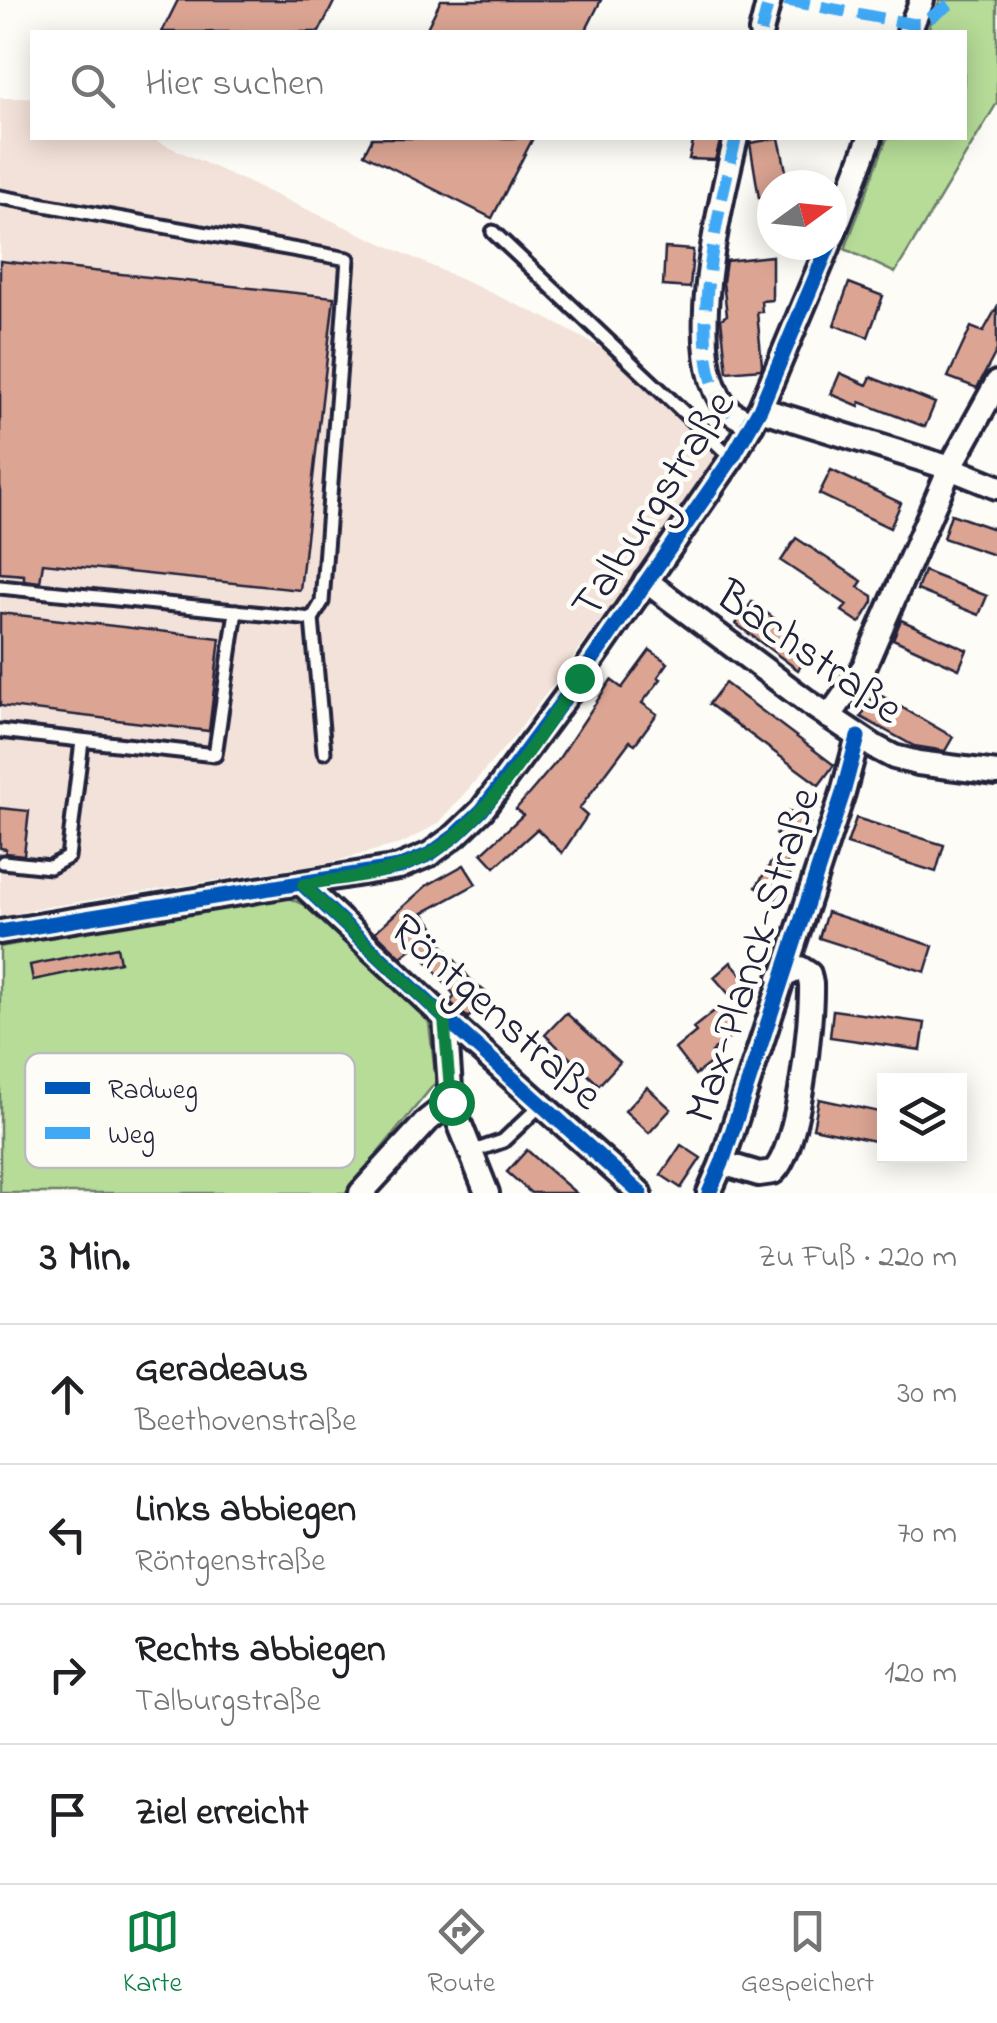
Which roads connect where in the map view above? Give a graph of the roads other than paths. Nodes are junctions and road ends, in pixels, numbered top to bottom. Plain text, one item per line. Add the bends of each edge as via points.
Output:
1 (769, 0) edge
2 (922, 0) edge
3 (762, 30) edge
4 (910, 30) edge
5 (736, 140) edge
6 (869, 140) edge
7 (0, 197) edge
8 (847, 198) edge
9 (493, 232) dead end
10 (823, 260) edge
11 (997, 382) edge
12 (756, 417) junction
13 (732, 458) junction
14 (950, 468) junction
15 (997, 488) edge
16 (646, 581) junction
17 (0, 587) edge
18 (236, 612) junction
19 (312, 619) junction
20 (829, 717) junction
21 (0, 731) edge
22 (858, 737) junction
23 (82, 741) junction
24 (324, 752) dead end
25 (997, 773) edge
26 (3, 862) dead end
27 (303, 885) junction
28 (0, 932) edge
29 (780, 978) junction
30 (444, 1018) junction
31 (451, 1102) junction
32 (541, 1105) junction
33 (470, 1152) junction
34 (722, 1163) junction
35 (361, 1193) edge
36 (486, 1193) edge
37 (640, 1193) edge
38 (709, 1193) edge

1 - 3 street
2 - 4 street
5 - 12 street via 712,239 706,309 716,390 729,411
6 - 8 street
7 - 19 lane via 348,260 322,602
9 - 13 lane
10 - 12 street, Talburgstraße
11 - 14 street
12 - 13 street, Talburgstraße
12 - 14 street
13 - 16 street, Talburgstraße
14 - 15 street
14 - 20 street via 864,666
16 - 20 street, Bachstraße
16 - 27 street, Talburgstraße via 510,774 456,835 398,867
17 - 18 lane
18 - 19 lane
18 - 23 lane via 215,755
19 - 24 lane
20 - 22 street, Bachstraße
21 - 23 lane
22 - 25 street, Bachstraße via 894,757
22 - 29 street, Max-Planck-Straße
23 - 26 lane via 68,856 50,867
27 - 28 street, Talburgstraße
27 - 30 street, Röntgenstraße
29 - 34 street, Max-Planck-Straße
29 - 34 street, Max-Planck-Straße via 800,968 811,984 805,1065 787,1152 773,1172
30 - 31 street
30 - 32 street, Röntgenstraße
31 - 33 street
31 - 35 street
32 - 33 lane via 503,1141
32 - 37 street, Röntgenstraße
33 - 36 street
34 - 38 street, Max-Planck-Straße

